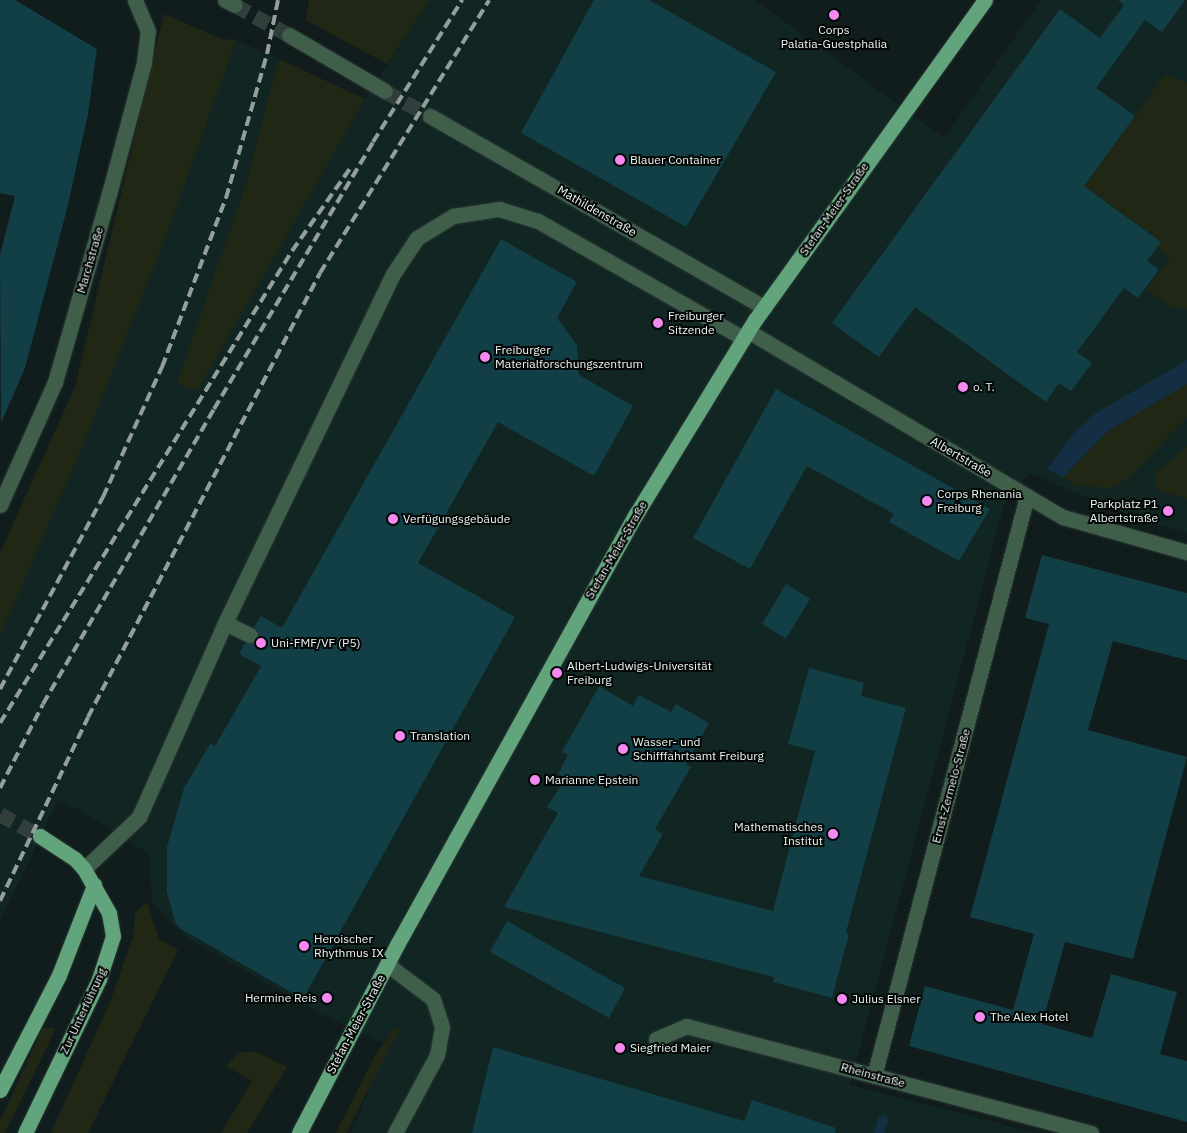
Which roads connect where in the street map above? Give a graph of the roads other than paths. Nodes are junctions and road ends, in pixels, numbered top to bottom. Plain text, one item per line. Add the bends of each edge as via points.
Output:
1 (985, 0) edge
2 (138, 3) edge
3 (288, 35) tunnel mouth
4 (385, 90) tunnel mouth
5 (430, 116) tunnel mouth
6 (764, 307) junction
7 (746, 334) junction
8 (1027, 496) junction
9 (0, 505) edge
10 (1187, 552) edge
11 (225, 623) junction
12 (250, 636) dead end
13 (40, 836) tunnel mouth
14 (84, 869) junction
15 (94, 885) junction
16 (388, 964) junction
17 (656, 1040) dead end
18 (874, 1076) junction
19 (0, 1090) edge
20 (25, 1133) edge
21 (299, 1133) edge
22 (395, 1133) edge
23 (1091, 1133) edge

1 - 6 main road, Stefan-Meier-Straße
2 - 9 street, Marchstraße via 148,31 144,62 109,194 55,382
3 - 4 street
5 - 6 street, Mathildenstraße
6 - 7 main road, Stefan-Meier-Straße
7 - 8 street, Albertstraße
7 - 11 street, Albertstraße via 538,221 499,209 453,216 418,238 393,274
7 - 16 main road, Stefan-Meier-Straße via 595,586
8 - 10 street, Albertstraße via 1063,516
8 - 18 street, Ernst-Zermelo-Straße
11 - 12 street
11 - 14 street, Albertstraße via 139,818
13 - 14 main road, Zur Unterführung via 75,859
14 - 15 main road, Zur Unterführung
15 - 19 main road via 59,975
15 - 20 main road, Zur Unterführung via 109,913 113,936 107,958
16 - 21 main road, Stefan-Meier-Straße
16 - 22 street via 433,1000 442,1026 437,1055
17 - 18 street, Rheinstraße via 686,1026
18 - 23 street, Rheinstraße

